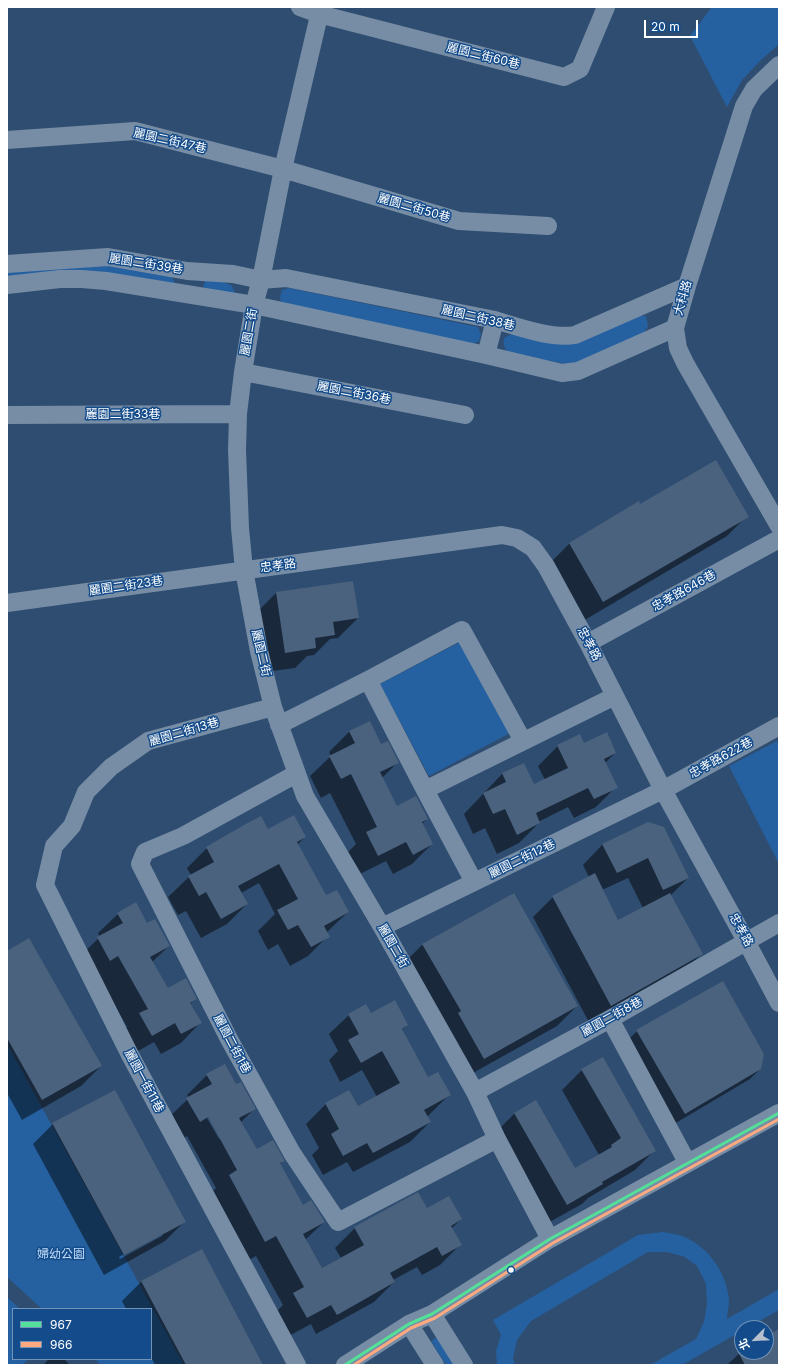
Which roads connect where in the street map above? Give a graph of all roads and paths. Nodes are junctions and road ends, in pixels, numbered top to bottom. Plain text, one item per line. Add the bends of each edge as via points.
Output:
1 (300, 7) edge
2 (606, 7) edge
3 (320, 10) edge
4 (779, 65) edge
5 (7, 140) edge
6 (283, 169) junction
7 (548, 226) dead end
8 (7, 264) edge
9 (187, 271) junction
10 (260, 280) junction
11 (7, 285) edge
12 (687, 286) junction
13 (183, 294) junction
14 (254, 305) junction
15 (495, 320) junction
16 (675, 328) junction
17 (486, 355) junction
18 (243, 372) junction
19 (238, 414) junction
20 (7, 415) edge
21 (465, 415) dead end
22 (779, 526) edge
23 (779, 539) edge
24 (244, 570) junction
25 (7, 602) edge
26 (588, 643) junction
27 (368, 680) junction
28 (615, 696) junction
29 (273, 707) junction
30 (279, 724) junction
31 (779, 726) edge
32 (523, 741) junction
33 (296, 774) junction
34 (425, 790) junction
35 (662, 790) junction
36 (86, 792) joint
37 (474, 882) junction
38 (779, 923) edge
39 (382, 927) junction
40 (746, 941) junction
41 (779, 1003) edge
42 (610, 1019) junction
43 (476, 1092) junction
44 (779, 1113) edge
45 (497, 1139) junction
46 (687, 1162) junction
47 (550, 1239) junction
48 (432, 1314) junction
49 (409, 1324) junction
50 (297, 1365) edge
51 (345, 1365) edge
52 (435, 1365) edge
53 (464, 1365) edge

1 - 3 street, 麗園二街60巷
2 - 3 street, 麗園二街60巷 via 580,69 564,77
3 - 6 street, 麗園二街
4 - 12 street, 大科路 via 754,88 744,106
5 - 6 street, 麗園二街47巷 via 135,131
6 - 7 street, 麗園二街50巷 via 459,221
6 - 10 street, 麗園二街
8 - 9 street, 麗園二街39巷 via 108,257
9 - 10 street, 麗園二街39巷 via 233,274
9 - 13 street
10 - 14 street, 麗園二街
10 - 15 street, 麗園二街38巷 via 286,278
11 - 13 street, 麗園二街39巷 via 82,279
12 - 15 street, 麗園二街38巷 via 576,335 557,335
12 - 16 street, 大科路
13 - 14 street, 麗園二街39巷
14 - 17 street
14 - 18 street, 麗園二街
15 - 17 street
16 - 17 street via 578,371 562,373
16 - 22 street, 大科路 via 678,348 685,363
18 - 19 street, 麗園二街
18 - 21 street, 麗園二街36巷
19 - 20 street, 麗園二街33巷
19 - 24 street, 麗園二街 via 237,450
23 - 26 street, 忠孝路646巷
24 - 25 street, 麗園二街23巷
24 - 26 street, 忠孝路 via 502,535 517,538 533,548 546,566
24 - 29 street, 麗園二街 via 259,651
26 - 28 street, 忠孝路
27 - 30 street
27 - 32 street via 462,630
27 - 34 street
28 - 32 street
28 - 35 street, 忠孝路
29 - 30 street, 麗園二街
29 - 36 street, 麗園二街13巷 via 148,741 111,768
30 - 33 street, 麗園二街
31 - 35 street, 忠孝路622巷
32 - 34 street
33 - 39 street, 麗園二街 via 305,796
33 - 45 street, 麗園二街1巷 via 183,836 145,852 140,864 229,1039 292,1153 338,1222
34 - 37 street
35 - 37 street, 麗園二街12巷
35 - 40 street, 忠孝路
36 - 50 street, 麗園一街11巷 via 72,826 54,846 45,885 130,1055
37 - 39 street, 麗園二街12巷
38 - 40 street
39 - 43 street, 麗園二街
40 - 41 street, 忠孝路
40 - 42 street, 麗園二街8巷
42 - 43 street, 麗園二街8巷
42 - 46 street
43 - 45 street, 麗園二街
44 - 46 street
45 - 47 street, 麗園二街
46 - 47 street
47 - 48 street
48 - 49 street
48 - 53 street
49 - 51 street
49 - 52 street

